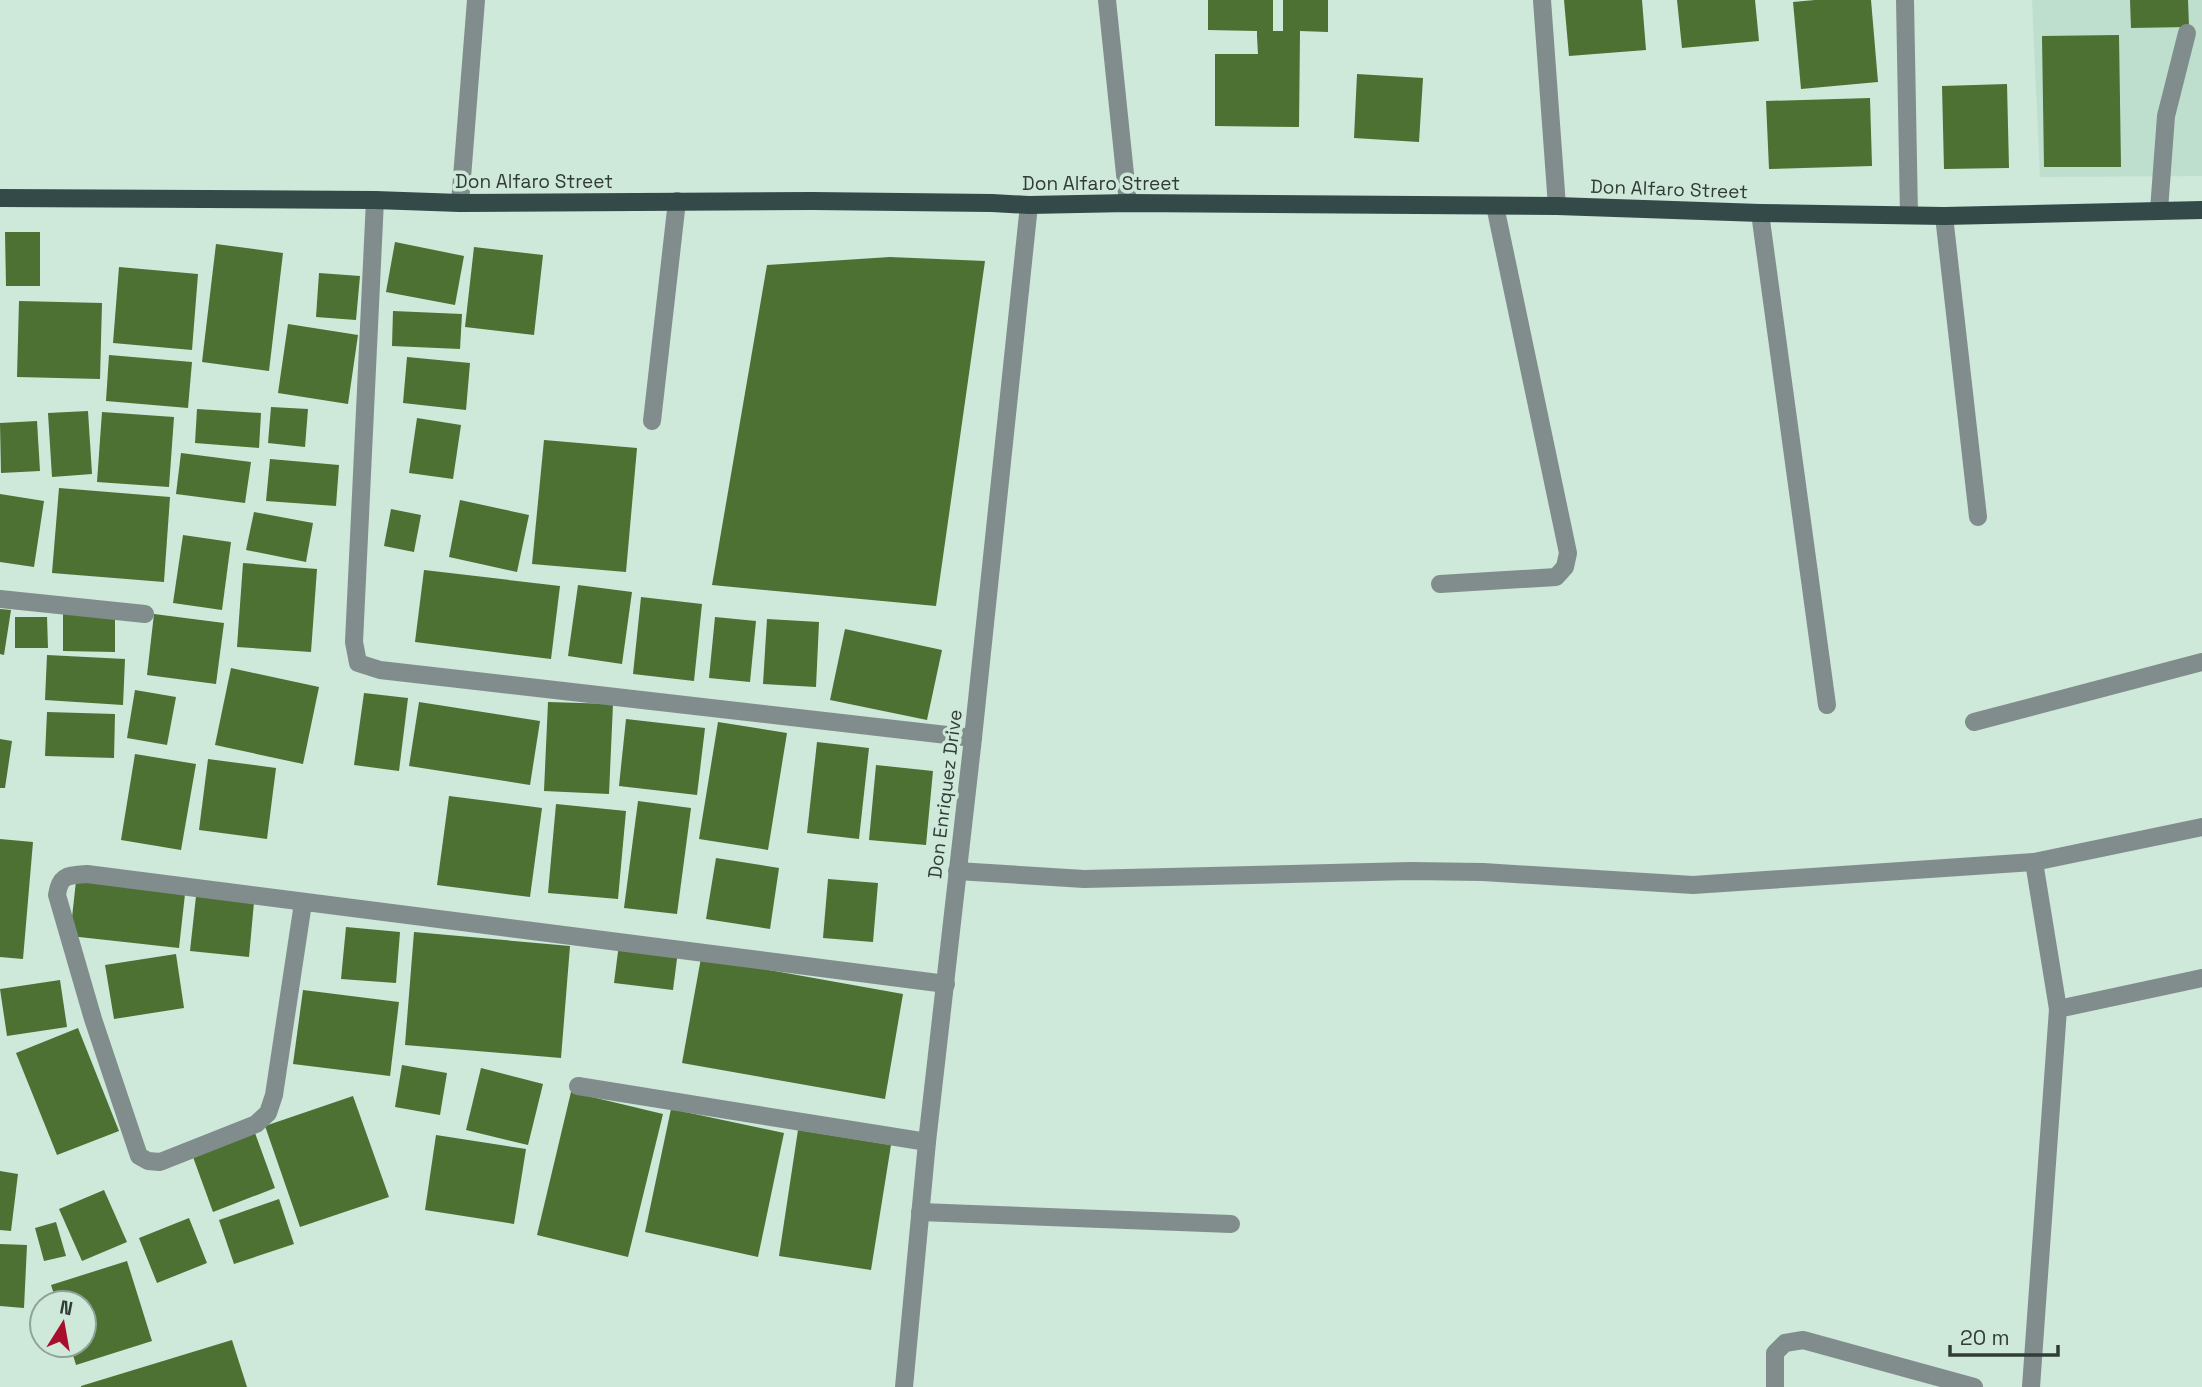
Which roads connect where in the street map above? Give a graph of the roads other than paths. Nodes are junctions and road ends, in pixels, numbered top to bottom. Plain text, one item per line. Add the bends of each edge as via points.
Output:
1 (476, 0) edge
2 (1107, 0) edge
3 (1542, 0) edge
4 (1905, 0) edge
5 (2187, 33) dead end
6 (0, 198) edge
7 (375, 200) junction
8 (677, 201) junction
9 (460, 203) junction
10 (1128, 203) junction
11 (1029, 205) junction
12 (1496, 205) junction
13 (1557, 206) junction
14 (2159, 210) junction
15 (2202, 210) edge
16 (1760, 213) junction
17 (1909, 215) junction
18 (1944, 216) junction
19 (652, 421) dead end
20 (1978, 517) dead end
21 (1440, 584) dead end
22 (0, 599) edge
23 (145, 614) dead end
24 (2202, 662) edge
25 (1827, 705) dead end
26 (1974, 722) dead end
27 (973, 738) junction
28 (2202, 827) edge
29 (2034, 862) junction
30 (957, 871) junction
31 (303, 903) junction
32 (2202, 978) edge
33 (946, 984) junction
34 (2058, 1009) junction
35 (578, 1086) dead end
36 (927, 1142) junction
37 (920, 1212) junction
38 (1231, 1224) dead end
39 (904, 1387) edge
40 (1775, 1387) edge
41 (1974, 1387) edge
42 (2031, 1387) edge

1 - 9 street
2 - 10 street
3 - 13 street
4 - 17 street
5 - 14 street via 2166,116
6 - 7 main road, Don Alfaro Street
7 - 9 main road, Don Alfaro Street
7 - 27 street via 354,642 358,663 380,670
8 - 9 main road, Don Alfaro Street
8 - 11 main road, Don Alfaro Street
8 - 19 street
10 - 11 main road, Don Alfaro Street
10 - 12 main road, Don Alfaro Street
11 - 27 street, Don Enriquez Drive
12 - 13 main road, Don Alfaro Street
12 - 21 street via 1568,553 1565,567 1556,577
13 - 16 main road, Don Alfaro Street
14 - 15 main road, Don Alfaro Street
14 - 18 main road, Don Alfaro Street
16 - 17 main road, Don Alfaro Street
16 - 25 street
17 - 18 main road, Don Alfaro Street
18 - 20 street
22 - 23 street
24 - 26 street
27 - 30 street, Don Enriquez Drive
28 - 29 street
29 - 30 street via 1693,885 1483,872 1084,879
29 - 34 street
30 - 33 street, Don Enriquez Drive
31 - 31 street via 268,1113 256,1124 160,1162 139,1156 93,1018 57,895 58,883 66,876 87,874
31 - 33 street
32 - 34 street
33 - 36 street, Don Enriquez Drive
34 - 42 street
35 - 36 street
36 - 37 street, Don Enriquez Drive
37 - 38 street
37 - 39 street, Don Enriquez Drive
40 - 41 street via 1775,1353 1785,1343 1803,1340

